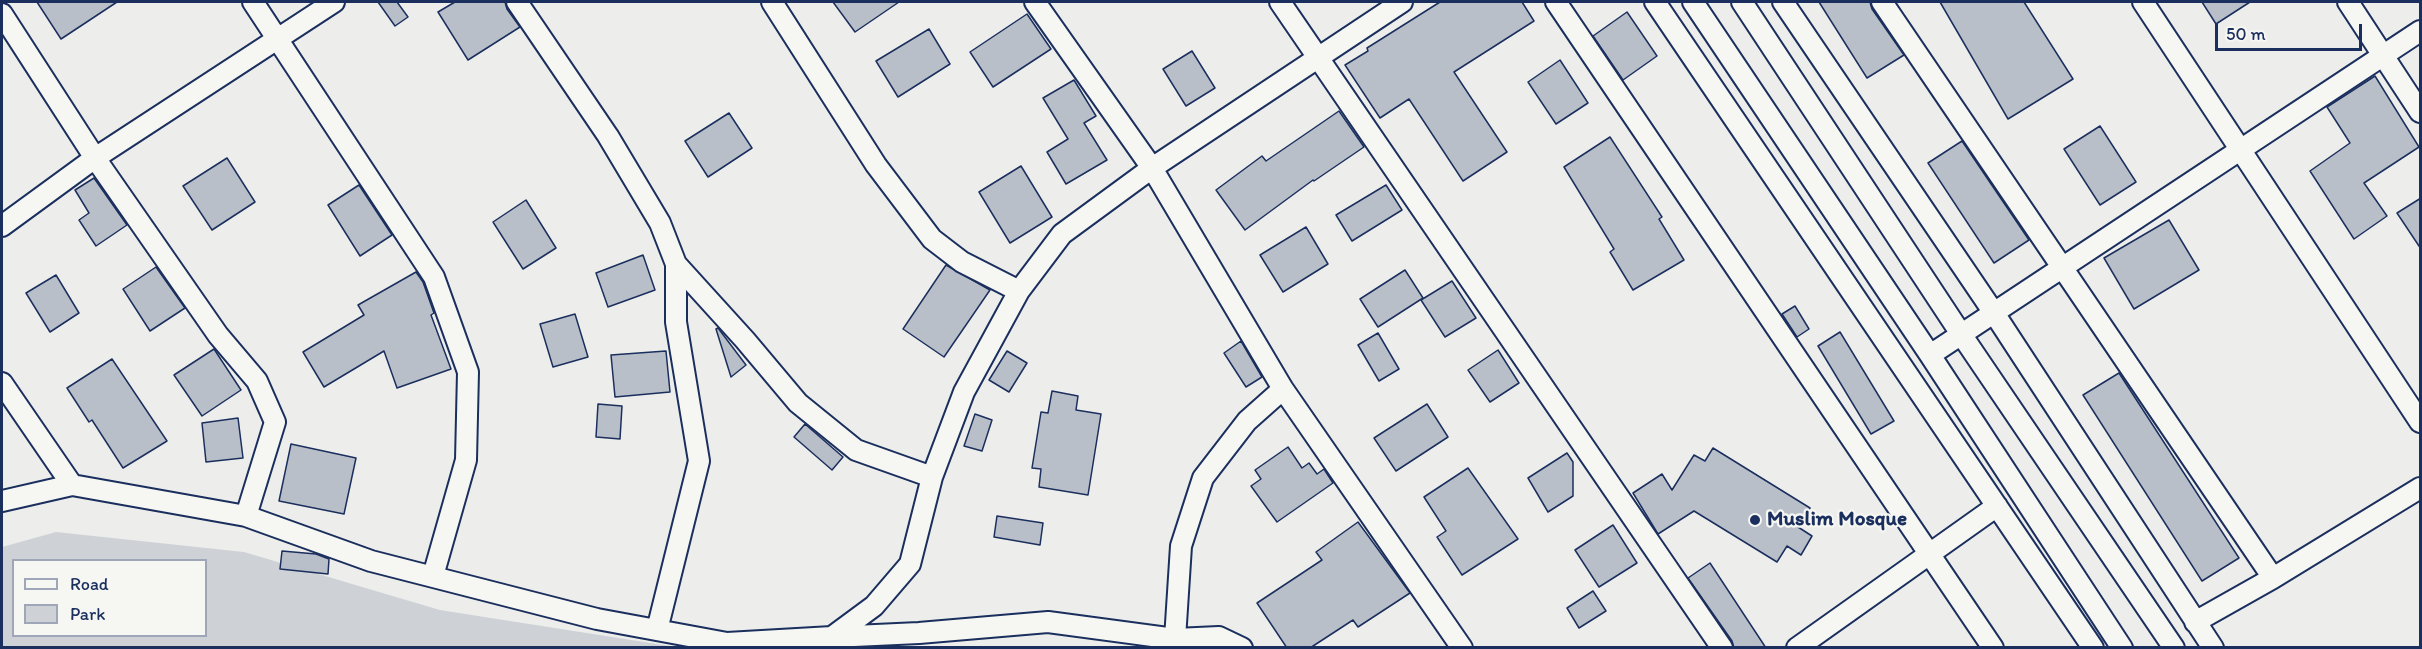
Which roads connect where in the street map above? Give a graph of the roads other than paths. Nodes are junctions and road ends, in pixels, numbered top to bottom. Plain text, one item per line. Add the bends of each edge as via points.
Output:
1 (253, 2) edge
2 (334, 2) edge
3 (517, 2) edge
4 (772, 2) edge
5 (1035, 2) edge
6 (1280, 2) edge
7 (1402, 2) edge
8 (1556, 2) edge
9 (1655, 2) edge
10 (1694, 2) edge
11 (1742, 2) edge
12 (1783, 2) edge
13 (1882, 2) edge
14 (2143, 2) edge
15 (2348, 2) edge
16 (2, 14) edge
17 (2421, 31) edge
18 (279, 38) junction
19 (2384, 55) junction
20 (1317, 58) junction
21 (2421, 112) edge
22 (2241, 150) junction
23 (95, 158) junction
24 (1152, 168) junction
25 (2, 226) edge
26 (676, 264) junction
27 (2064, 267) junction
28 (1020, 291) junction
29 (1994, 313) junction
30 (1961, 334) junction
31 (1930, 355) junction
32 (2, 383) edge
33 (1283, 389) junction
34 (2421, 422) edge
35 (932, 477) junction
36 (72, 485) junction
37 (2421, 488) edge
38 (2, 501) edge
39 (1997, 506) junction
40 (246, 516) junction
41 (1930, 555) junction
42 (433, 576) junction
43 (2273, 578) junction
44 (2195, 622) junction
45 (657, 630) junction
46 (832, 637) junction
47 (1175, 639) junction
48 (1242, 648) edge
49 (1462, 648) edge
50 (1722, 648) edge
51 (1797, 648) edge
52 (1993, 648) edge
53 (2093, 648) edge
54 (2122, 648) edge
55 (2174, 648) edge
56 (2213, 648) edge

1 - 18 street
2 - 18 street
3 - 26 street via 608,136 660,223
4 - 28 street via 876,165 932,239 962,262
5 - 24 street
6 - 20 street
7 - 20 street
8 - 41 street
9 - 39 street
10 - 31 street
11 - 30 street
12 - 29 street
13 - 27 street
14 - 22 street
15 - 19 street
16 - 23 street
17 - 19 street
18 - 23 street
18 - 42 street via 434,277 468,372 466,460
19 - 21 street
19 - 22 street
20 - 24 street
20 - 50 street
22 - 27 street
22 - 34 street
23 - 25 street
23 - 40 street via 218,335 257,381 275,422
24 - 28 street via 1062,234
24 - 33 street
26 - 35 street via 798,403 856,450
26 - 45 street via 676,322 699,461
27 - 29 street
27 - 43 street
28 - 35 street via 964,392
29 - 30 street
29 - 44 street
30 - 31 street
30 - 55 street
31 - 54 street
32 - 36 street
33 - 47 street via 1247,421 1203,478 1181,546
33 - 49 street
35 - 46 street via 910,564 874,606
36 - 38 street
36 - 40 street
37 - 43 street
39 - 41 street
39 - 53 street
40 - 42 street via 372,561
41 - 51 street
41 - 52 street
42 - 45 street via 597,619
43 - 44 street
44 - 56 street
45 - 46 street via 727,643
46 - 47 street via 1048,622
47 - 48 street via 1219,637

